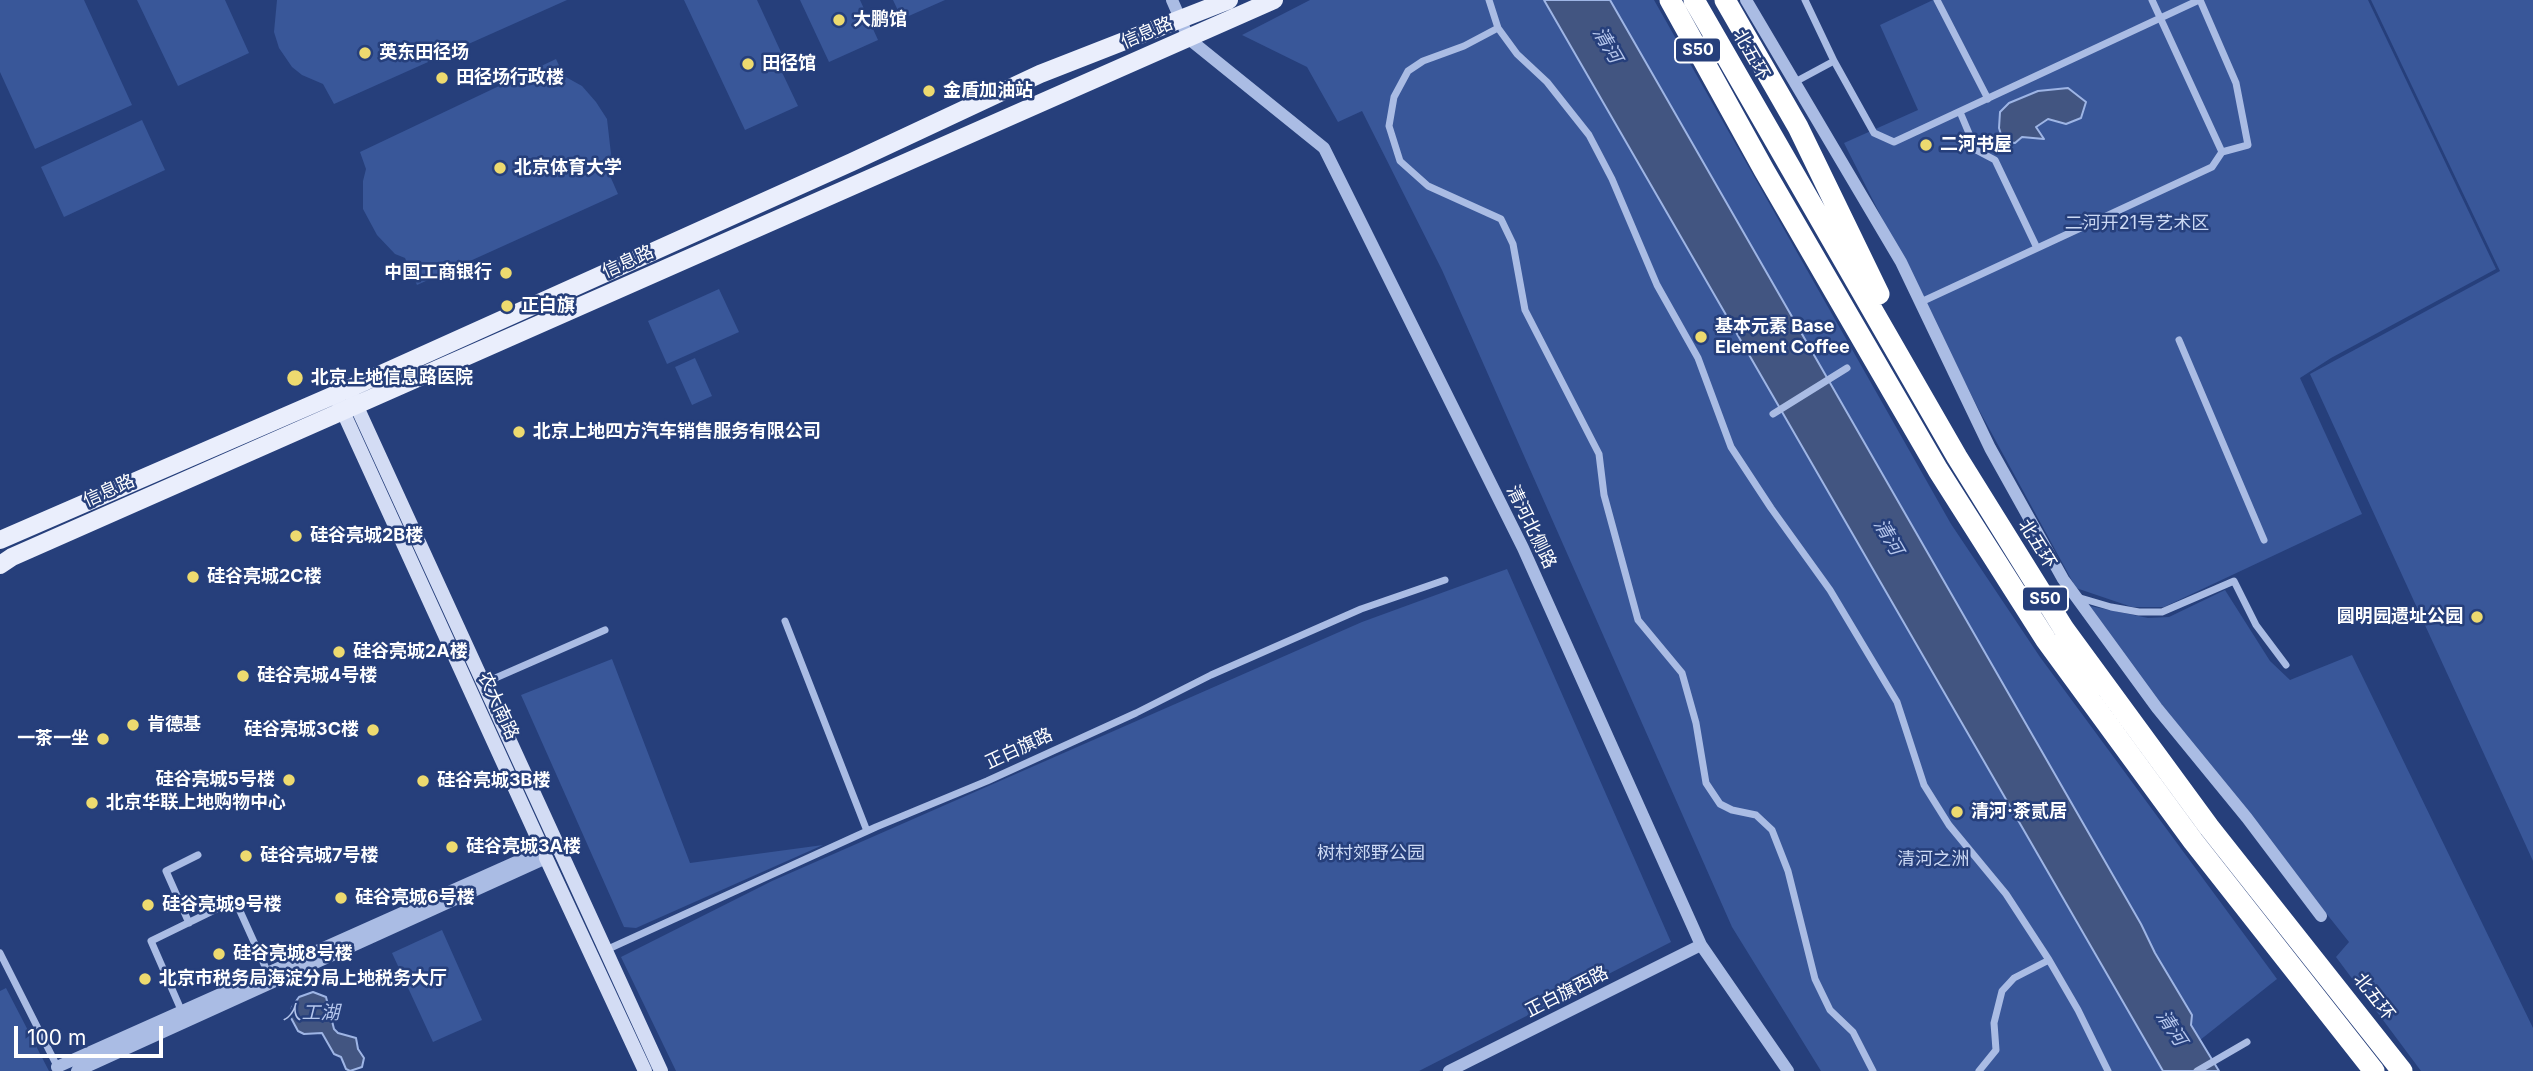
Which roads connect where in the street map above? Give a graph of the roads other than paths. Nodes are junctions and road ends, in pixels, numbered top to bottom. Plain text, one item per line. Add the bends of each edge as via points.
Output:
1 (1172, 0) edge
2 (1229, 0) edge
3 (1274, 0) edge
4 (1489, 0) edge
5 (1670, 0) edge
6 (1694, 0) edge
7 (1725, 0) edge
8 (1746, 0) edge
9 (1805, 0) edge
10 (1937, 0) edge
11 (2152, 0) edge
12 (2200, 0) edge
13 (2160, 18) junction
14 (1180, 20) junction
15 (1498, 28) junction
16 (1189, 39) junction
17 (1834, 61) junction
18 (1795, 82) junction
19 (1735, 94) junction
20 (1988, 99) junction
21 (1959, 112) junction
22 (2222, 152) junction
23 (2036, 248) junction
24 (1920, 302) junction
25 (2179, 340) dead end
26 (1847, 368) dead end
27 (342, 392) junction
28 (349, 409) junction
29 (1773, 414) dead end
30 (1957, 457) junction
31 (0, 540) edge
32 (2264, 540) dead end
33 (0, 565) edge
34 (1445, 580) dead end
35 (2076, 597) junction
36 (785, 621) dead end
37 (606, 630) dead end
38 (2286, 665) dead end
39 (484, 683) junction
40 (867, 831) junction
41 (545, 854) junction
42 (198, 855) dead end
43 (2321, 916) dead end
44 (189, 923) junction
45 (1701, 945) junction
46 (606, 950) junction
47 (0, 953) edge
48 (2049, 960) junction
49 (268, 973) junction
50 (182, 1012) junction
51 (2247, 1042) dead end
52 (58, 1069) edge
53 (77, 1071) edge
54 (645, 1071) edge
55 (661, 1071) edge
56 (1449, 1071) edge
57 (1788, 1071) edge
58 (1873, 1071) edge
59 (1979, 1071) edge
60 (2108, 1071) edge
61 (2197, 1071) edge
62 (2374, 1071) edge
63 (2402, 1071) edge

1 - 14 street
2 - 14 main road, 信息路
3 - 16 main road, 信息路
4 - 15 street
5 - 19 highway, 北五环 / S50
6 - 19 highway, 北五环 / S50
7 - 30 highway via 1798,127
8 - 18 street
9 - 17 street
10 - 20 street
11 - 13 street
12 - 13 street
12 - 22 street via 2236,83 2248,145
13 - 20 street
13 - 22 street
14 - 16 street
14 - 27 main road, 信息路 via 1040,75
15 - 48 street via 1589,135 1657,285 1698,358 1731,447 1830,590 1897,702 1924,785
15 - 58 street via 1408,71 1394,97 1389,127 1400,161 1429,186 1501,219 1513,244 1525,310 1598,454 1604,495 1638,620 1682,673 1706,783 1720,804 1756,815 1772,830 1788,871 1815,979 1830,1010 1853,1032
16 - 28 main road, 信息路
16 - 45 street, 清河北侧路 via 1324,148 1523,548
17 - 18 street
17 - 21 street via 1874,133 1894,142
18 - 24 street via 1902,262
19 - 30 highway, 北五环 / S50 via 1786,157
19 - 62 highway, 北五环 / S50 via 1938,470 2046,640 2193,841
20 - 21 street
21 - 23 street via 1976,150 1995,160
22 - 23 street via 2212,167
23 - 24 street
24 - 35 street via 1990,448
25 - 32 street
26 - 29 street
27 - 28 main road
27 - 31 main road, 信息路
28 - 33 main road, 信息路
28 - 39 main road, 农大南路
28 - 41 main road, 农大南路
30 - 63 highway, 北五环 / S50 via 2064,629 2209,827
34 - 40 street, 正白旗路 via 1361,609 987,781
35 - 38 street via 2139,612 2162,612 2234,581 2256,625
35 - 43 street
36 - 40 street
37 - 39 street
39 - 46 main road, 农大南路
40 - 46 street, 正白旗路
41 - 49 street
41 - 53 street
41 - 54 main road, 农大南路
42 - 44 street via 166,870
44 - 49 street via 235,901
44 - 50 street via 150,941
45 - 56 street, 正白旗西路
45 - 57 street, 清河北侧路
46 - 55 main road, 农大南路
47 - 52 street
48 - 59 street via 2014,978 2002,991 1994,1023 1996,1049
48 - 60 street
49 - 50 street
50 - 52 street
51 - 61 street

